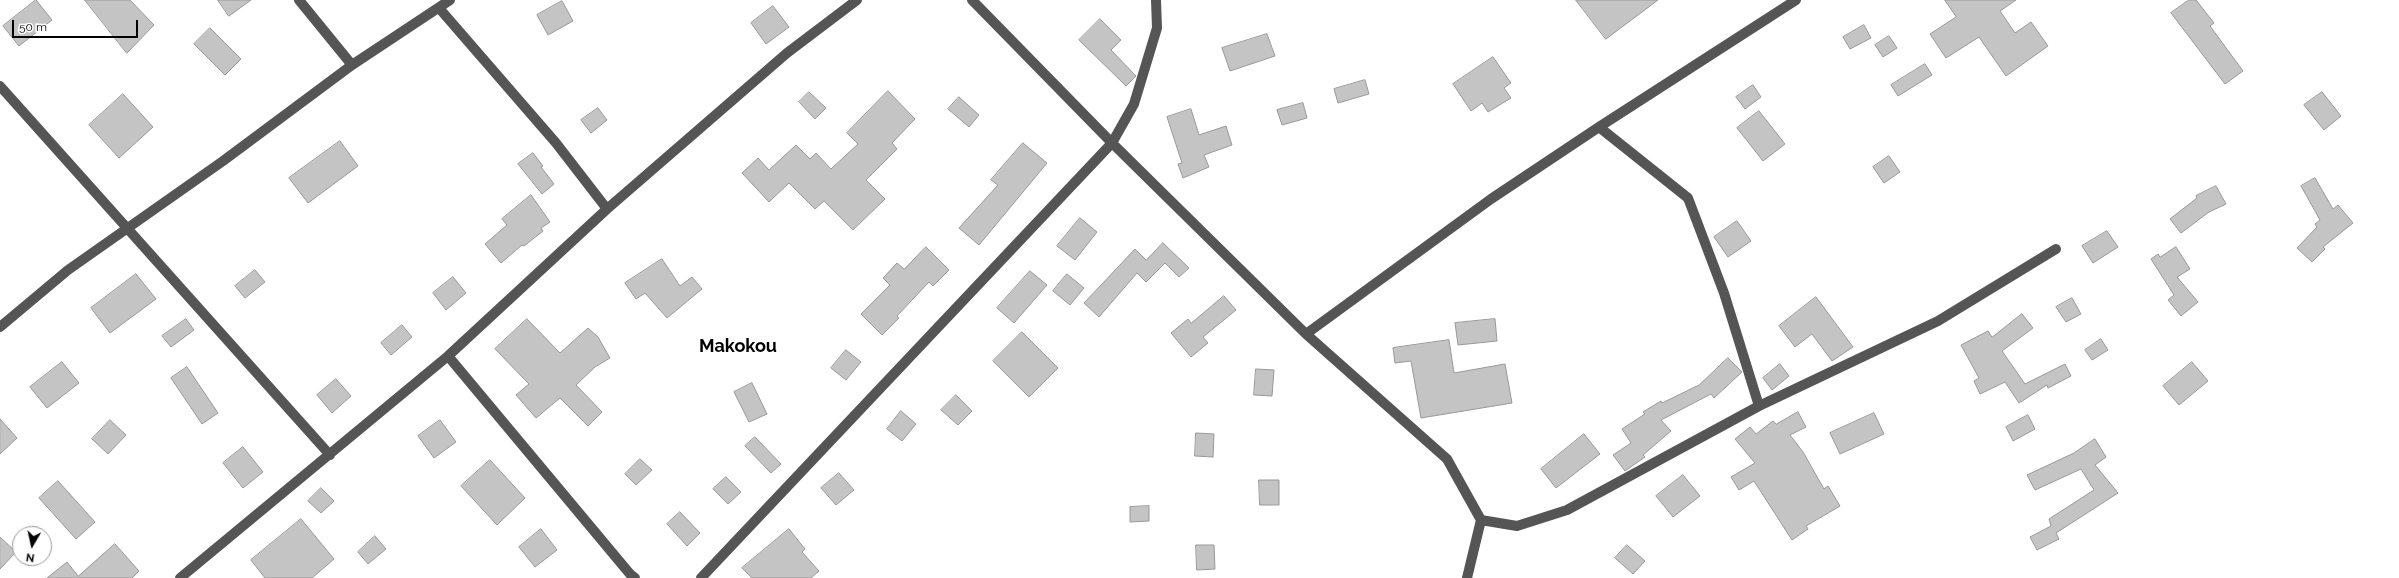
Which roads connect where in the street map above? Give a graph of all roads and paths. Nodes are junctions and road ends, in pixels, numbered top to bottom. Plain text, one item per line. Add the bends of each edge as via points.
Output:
1 (299, 0) edge
2 (450, 0) edge
3 (857, 0) edge
4 (972, 0) edge
5 (1156, 0) edge
6 (1796, 0) edge
7 (439, 8) junction
8 (352, 65) junction
9 (0, 86) edge
10 (1599, 127) junction
11 (1112, 143) junction
12 (606, 209) junction
13 (129, 227) junction
14 (2056, 249) dead end
15 (0, 327) edge
16 (1306, 334) junction
17 (448, 356) junction
18 (1759, 406) junction
19 (330, 455) junction
20 (1481, 520) junction
21 (180, 578) edge
22 (635, 578) edge
23 (701, 578) edge
24 (1467, 578) edge

1 - 8 street
2 - 7 street
3 - 12 street via 787,54
4 - 11 street
5 - 11 street via 1157,28 1134,104
6 - 10 street
7 - 8 street
7 - 12 street via 556,143
8 - 13 street
9 - 13 street
10 - 16 street via 1491,200
10 - 18 street via 1688,198 1724,293
11 - 16 street
11 - 23 street
12 - 17 street
13 - 15 street via 68,270
13 - 19 street
14 - 18 street via 1938,321
16 - 20 street via 1447,459
17 - 19 street
17 - 22 street
18 - 20 street via 1567,510 1517,526
19 - 21 street
20 - 24 street

